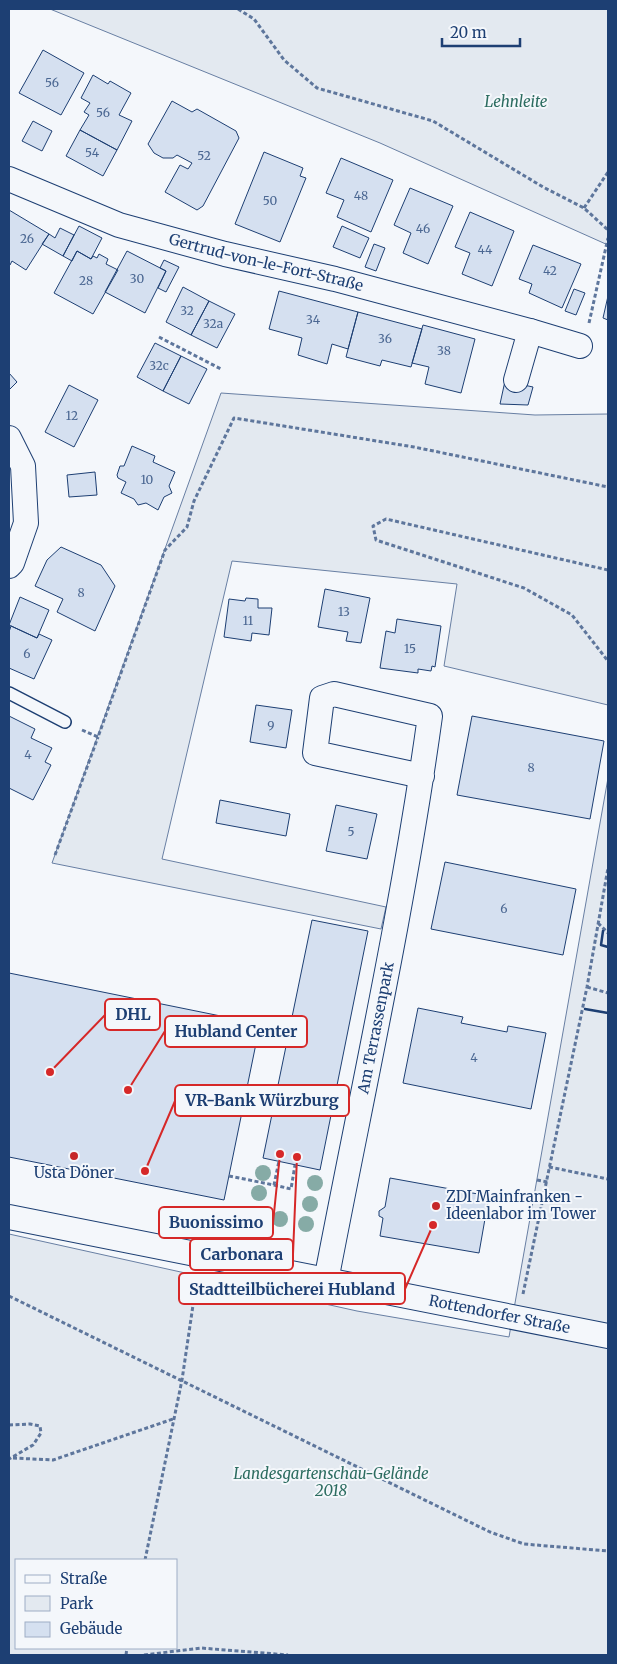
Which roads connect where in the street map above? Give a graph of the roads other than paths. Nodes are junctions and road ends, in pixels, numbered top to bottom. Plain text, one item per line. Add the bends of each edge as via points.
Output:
1 (9, 179) edge
2 (530, 331) junction
3 (580, 346) road end
4 (516, 380) dead end
5 (9, 438) edge
6 (9, 566) edge
7 (9, 693) edge
8 (66, 722) road end
9 (422, 776) junction
10 (9, 1217) edge
11 (326, 1281) junction
12 (608, 1336) edge

1 - 2 street, Gertrud-von-le-Fort-Straße via 119,225 162,238 335,279
2 - 3 street, Gertrud-von-le-Fort-Straße
2 - 4 street
5 - 6 street via 23,466 26,523
7 - 8 lane
9 - 9 street, Am Terrassenpark via 430,716 334,694 322,698 315,753
9 - 11 street, Am Terrassenpark
10 - 11 street, Rottendorfer Straße
11 - 12 street, Rottendorfer Straße

